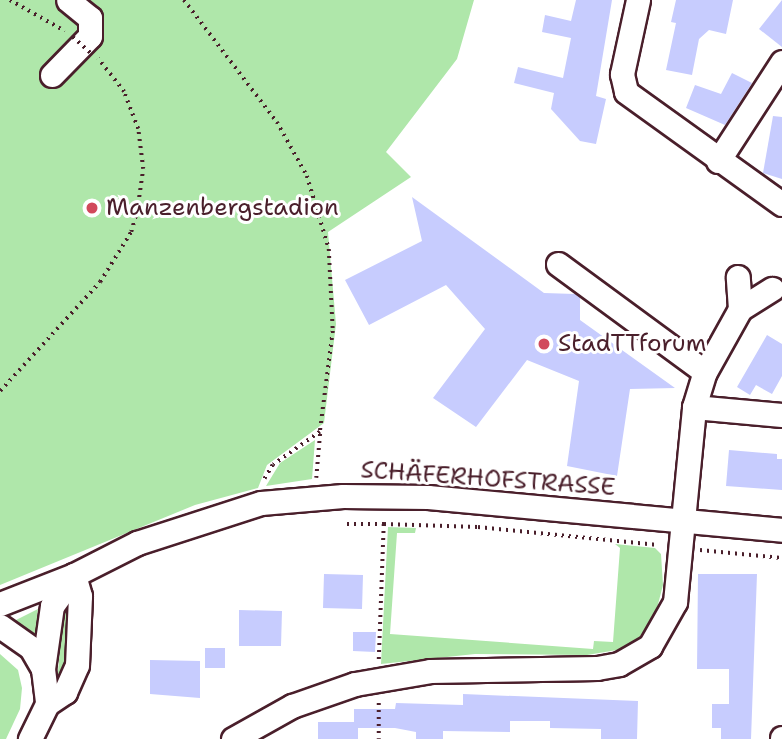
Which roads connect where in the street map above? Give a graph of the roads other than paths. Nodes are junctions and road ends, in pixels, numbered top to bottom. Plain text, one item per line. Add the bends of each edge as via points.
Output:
1 (68, 0) edge
2 (638, 0) edge
3 (782, 62) edge
4 (52, 75) dead end
5 (718, 161) junction
6 (782, 204) edge
7 (558, 264) dead end
8 (737, 277) dead end
9 (772, 289) dead end
10 (740, 309) junction
11 (705, 372) junction
12 (694, 407) junction
13 (782, 415) edge
14 (684, 520) junction
15 (782, 530) edge
16 (74, 575) junction
17 (0, 604) edge
18 (0, 626) edge
19 (43, 669) junction
20 (47, 704) junction
21 (30, 739) edge
22 (233, 739) edge

1 - 4 street via 90,18 90,36
2 - 5 street via 622,74 626,92
3 - 5 street
5 - 6 street
7 - 11 street
8 - 10 street
9 - 10 street
10 - 11 street
11 - 12 street
12 - 13 street
12 - 14 street
14 - 15 street, SCHÄFERHOFSTRASSE
14 - 16 street, SCHÄFERHOFSTRASSE via 484,500 343,496 261,503 137,543
14 - 22 street via 668,621 637,656 597,668 465,668 378,679 292,706
16 - 17 street, SCHÄFERHOFSTRASSE
16 - 19 street via 54,598
16 - 20 street via 80,609 77,665 65,692
18 - 19 street via 31,648
19 - 20 street
20 - 21 street

